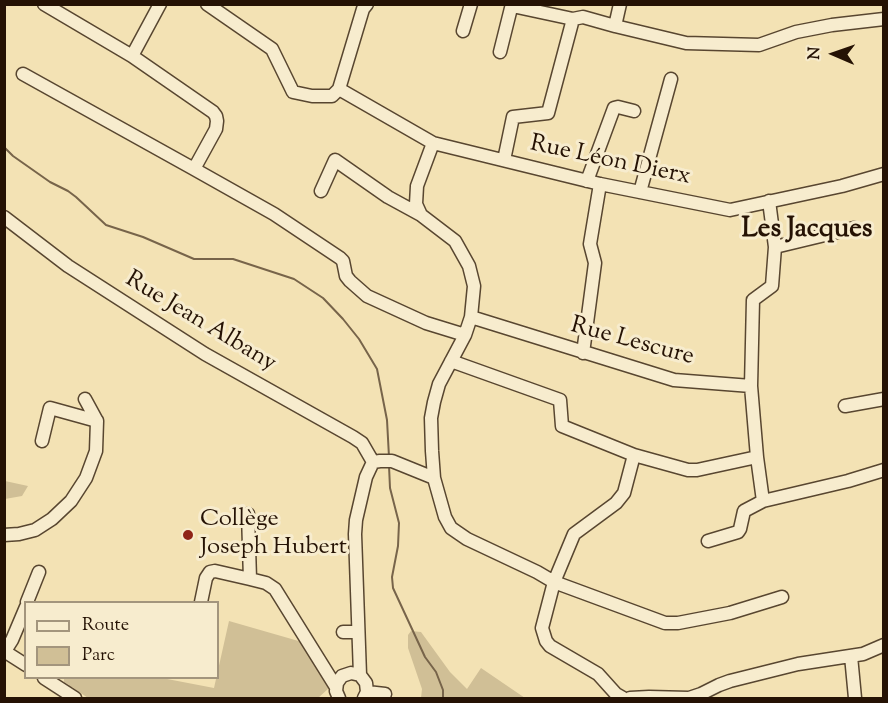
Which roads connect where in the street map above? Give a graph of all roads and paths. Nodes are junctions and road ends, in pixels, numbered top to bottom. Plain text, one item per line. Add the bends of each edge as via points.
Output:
1 (44, 4) edge
2 (160, 4) edge
3 (207, 4) edge
4 (367, 4) edge
5 (471, 4) edge
6 (620, 4) edge
7 (513, 6) edge
8 (573, 19) junction
9 (884, 19) edge
10 (615, 26) junction
11 (463, 31) dead end
12 (500, 52) dead end
13 (132, 56) junction
14 (23, 74) dead end
15 (671, 79) dead end
16 (339, 89) junction
17 (634, 111) dead end
18 (433, 143) junction
19 (504, 160) junction
20 (194, 169) junction
21 (884, 174) edge
22 (587, 181) junction
23 (600, 184) junction
24 (321, 191) dead end
25 (640, 192) junction
26 (769, 201) junction
27 (421, 215) junction
28 (4, 217) edge
29 (854, 228) dead end
30 (775, 247) junction
31 (471, 317) junction
32 (465, 335) junction
33 (583, 353) junction
34 (451, 361) junction
35 (751, 386) junction
36 (85, 399) dead end
37 (884, 399) edge
38 (845, 406) dead end
39 (97, 422) junction
40 (42, 441) dead end
41 (633, 455) junction
42 (757, 457) junction
43 (382, 461) junction
44 (884, 470) edge
45 (434, 478) junction
46 (763, 501) junction
47 (248, 514) dead end
48 (4, 535) edge
49 (708, 542) dead end
50 (39, 572) dead end
51 (250, 579) junction
52 (554, 582) junction
53 (782, 597) dead end
54 (28, 601) edge
55 (201, 601) edge
56 (24, 612) edge
57 (342, 632) dead end
58 (358, 637) junction
59 (884, 645) edge
60 (5, 651) edge
61 (851, 656) junction
62 (24, 664) edge
63 (360, 675) junction
64 (45, 679) edge
65 (339, 688) edge
66 (385, 694) dead end
67 (365, 695) edge
68 (75, 699) edge
69 (623, 699) edge
70 (630, 699) edge
71 (855, 699) edge

1 - 13 street
2 - 13 street
3 - 16 street via 272,49 293,92 332,96
4 - 16 street
5 - 11 street
6 - 10 street
7 - 8 street
7 - 12 street
8 - 10 street via 583,17
8 - 19 street via 548,112 513,117
9 - 10 street via 796,32 759,45 686,43
13 - 20 street via 216,116 216,129
14 - 20 street
15 - 25 street
16 - 18 street, Rue Léon Dierx
17 - 22 street via 614,108
18 - 19 street, Rue Léon Dierx
18 - 27 street via 416,194
19 - 22 street, Rue Léon Dierx
20 - 32 street via 264,208 340,258 346,276 367,296 426,323
21 - 26 street, Rue Léon Dierx
22 - 23 street, Rue Léon Dierx
23 - 25 street, Rue Léon Dierx
23 - 33 street via 590,244 595,263
24 - 27 street via 335,160
25 - 26 street, Rue Léon Dierx via 730,210
26 - 30 street
27 - 31 street via 455,241 466,259 474,286
28 - 43 street, Rue Jean Albany via 68,266 205,354 362,443
29 - 30 street
30 - 35 street via 772,286 753,300
31 - 32 street
31 - 33 street, Rue Lescure
32 - 34 street
33 - 35 street, Rue Lescure via 674,380
34 - 41 street via 560,400 562,426
34 - 45 street via 439,384 431,418
35 - 42 street
36 - 39 street
37 - 38 street
39 - 40 street via 50,408
39 - 48 street via 96,451 86,478 71,501 35,530
41 - 42 street via 688,470
41 - 52 street via 624,493 574,534
42 - 46 street
43 - 45 street
43 - 58 street via 366,477 356,520
44 - 46 street
45 - 52 street via 445,517 454,531
46 - 49 street via 744,511 738,532
47 - 51 street
50 - 54 street
51 - 55 street via 210,572
51 - 65 street via 274,589
52 - 53 street via 665,623 730,613
52 - 69 street via 542,628 546,641 598,674
56 - 60 street
57 - 58 street
58 - 63 street
58 - 65 street
59 - 61 street
60 - 62 street
61 - 70 street via 742,678 688,698
61 - 71 street
63 - 65 street via 356,673
63 - 67 street via 366,683
64 - 68 street
66 - 67 street

